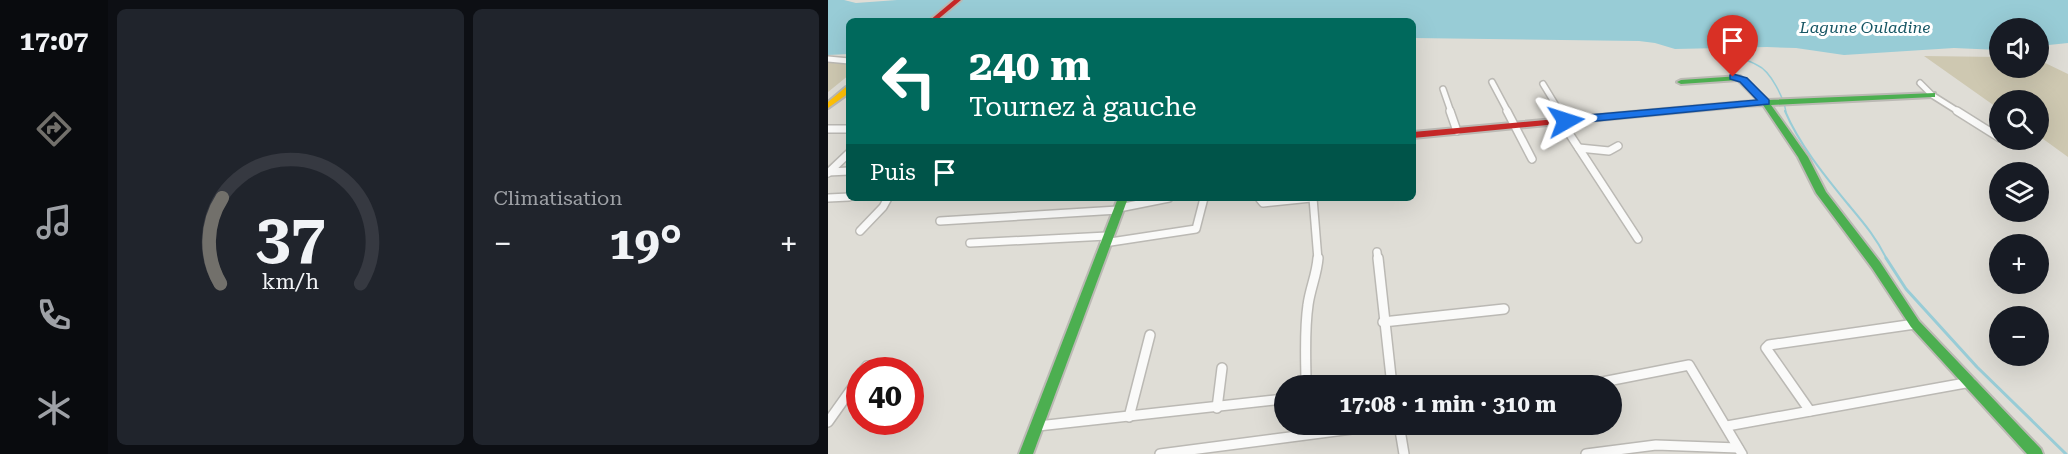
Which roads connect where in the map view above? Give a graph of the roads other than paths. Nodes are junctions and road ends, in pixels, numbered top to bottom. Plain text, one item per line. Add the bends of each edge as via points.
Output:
1 (958, 0) edge
2 (936, 18) edge
3 (828, 59) edge
4 (846, 61) edge
5 (1492, 82) dead end
6 (1681, 82) dead end
7 (1920, 83) dead end
8 (1543, 84) dead end
9 (1443, 89) dead end
10 (846, 91) edge
11 (1932, 94) junction
12 (1765, 102) junction
13 (828, 106) edge
14 (1563, 121) junction
15 (1515, 126) junction
16 (828, 129) edge
17 (846, 129) edge
18 (1457, 131) junction
19 (1989, 131) edge
20 (1416, 135) edge
21 (1618, 146) dead end
22 (1579, 148) junction
23 (846, 156) edge
24 (1533, 159) dead end
25 (846, 171) edge
26 (828, 173) edge
27 (846, 197) edge
28 (828, 198) edge
29 (886, 201) edge
30 (1148, 201) edge
31 (1203, 201) edge
32 (1260, 201) edge
33 (1283, 201) edge
34 (1312, 201) edge
35 (1120, 205) edge
36 (940, 221) dead end
37 (860, 231) dead end
38 (1638, 239) dead end
39 (1105, 240) junction
40 (970, 243) dead end
41 (1377, 252) dead end
42 (1504, 309) dead end
43 (1383, 322) junction
44 (1915, 324) junction
45 (1150, 335) dead end
46 (1222, 368) dead end
47 (1306, 375) edge
48 (1390, 375) edge
49 (1622, 378) edge
50 (1971, 382) junction
51 (846, 397) edge
52 (1274, 400) edge
53 (1217, 408) junction
54 (1810, 411) junction
55 (1129, 417) junction
56 (828, 422) edge
57 (1038, 426) junction
58 (1727, 426) junction
59 (1320, 435) edge
60 (1401, 435) edge
61 (1224, 450) edge
62 (1740, 451) edge
63 (1026, 454) edge
64 (1160, 454) edge
65 (1404, 454) edge
66 (1586, 454) edge
67 (2037, 454) edge

1 - 2 street
3 - 4 street
5 - 15 street
6 - 12 street via 1740,78
7 - 11 street
8 - 14 street
9 - 18 street
10 - 13 street
11 - 12 street
11 - 19 street
12 - 14 street
12 - 44 street via 1803,157 1821,193
14 - 15 street
14 - 22 street
15 - 18 street
15 - 24 street
16 - 17 street
18 - 20 street
21 - 22 street via 1609,151
22 - 38 street
23 - 26 street
25 - 26 street
27 - 28 street
29 - 37 street
30 - 35 street
31 - 39 street via 1196,230
32 - 33 street
34 - 47 street via 1319,250 1305,329
35 - 36 street
35 - 39 street
39 - 40 street
39 - 57 street
41 - 43 street
42 - 43 street
43 - 48 street
44 - 50 street
44 - 54 street via 1769,345 1766,348
45 - 55 street
46 - 53 street
49 - 58 street via 1689,365
50 - 54 street
50 - 67 street
51 - 56 street
52 - 53 street
53 - 55 street
54 - 58 street
55 - 57 street
57 - 63 street
58 - 62 street
59 - 61 street
60 - 65 street
61 - 64 street
62 - 66 street via 1656,446

